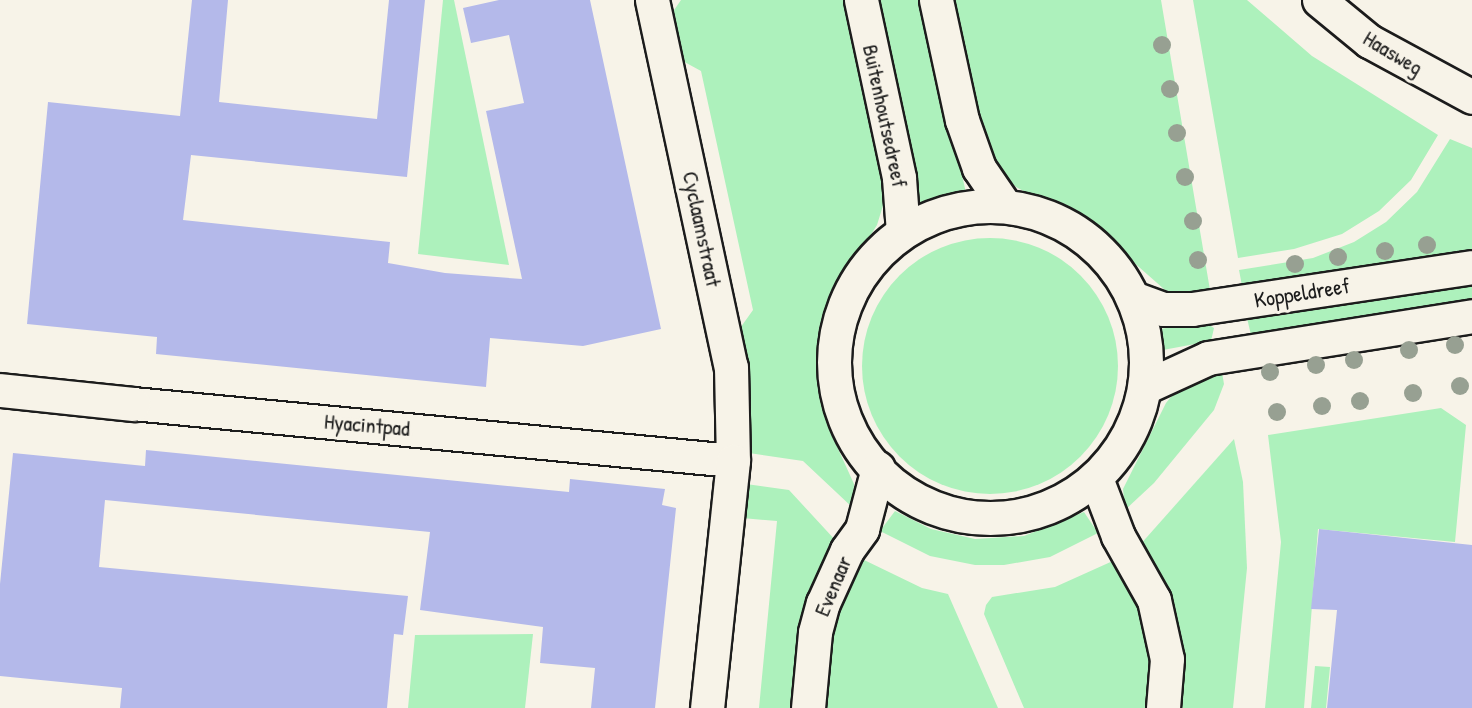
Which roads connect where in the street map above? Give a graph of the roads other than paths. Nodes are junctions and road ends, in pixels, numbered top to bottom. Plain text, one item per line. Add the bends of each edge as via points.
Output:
1 (652, 0) edge
2 (861, 0) edge
3 (936, 0) edge
4 (1319, 0) edge
5 (1472, 97) edge
6 (1005, 206) junction
7 (903, 232) junction
8 (1472, 267) edge
9 (1133, 298) junction
10 (1472, 316) edge
11 (1145, 387) junction
12 (0, 390) edge
13 (133, 404) joint
14 (733, 461) junction
15 (878, 468) junction
16 (1096, 478) junction
17 (707, 708) edge
18 (808, 708) edge
19 (1163, 708) edge

1 - 14 main road, Cyclaamstraat via 731,367
2 - 7 main road, Buitenhoutsedreef via 898,178
3 - 6 main road via 962,120 979,168
4 - 5 main road, Haasweg via 1369,41
6 - 7 main road via 963,208
6 - 9 main road via 1037,213 1076,231 1103,254
7 - 15 main road via 880,251 860,276 839,319 833,374 840,409
8 - 9 main road, Koppeldreef via 1192,309 1163,309
9 - 11 main road via 1145,338
10 - 11 main road via 1208,358
11 - 16 main road via 1117,455
12 - 13 main road, Hyacintpad
13 - 14 street, Hyacintpad
14 - 17 main road
15 - 16 main road via 912,499 946,514 985,520 1024,516 1065,500
15 - 18 main road, Evenaar via 862,528 847,550 823,603 815,632
16 - 19 main road via 1118,536 1154,600 1167,659

